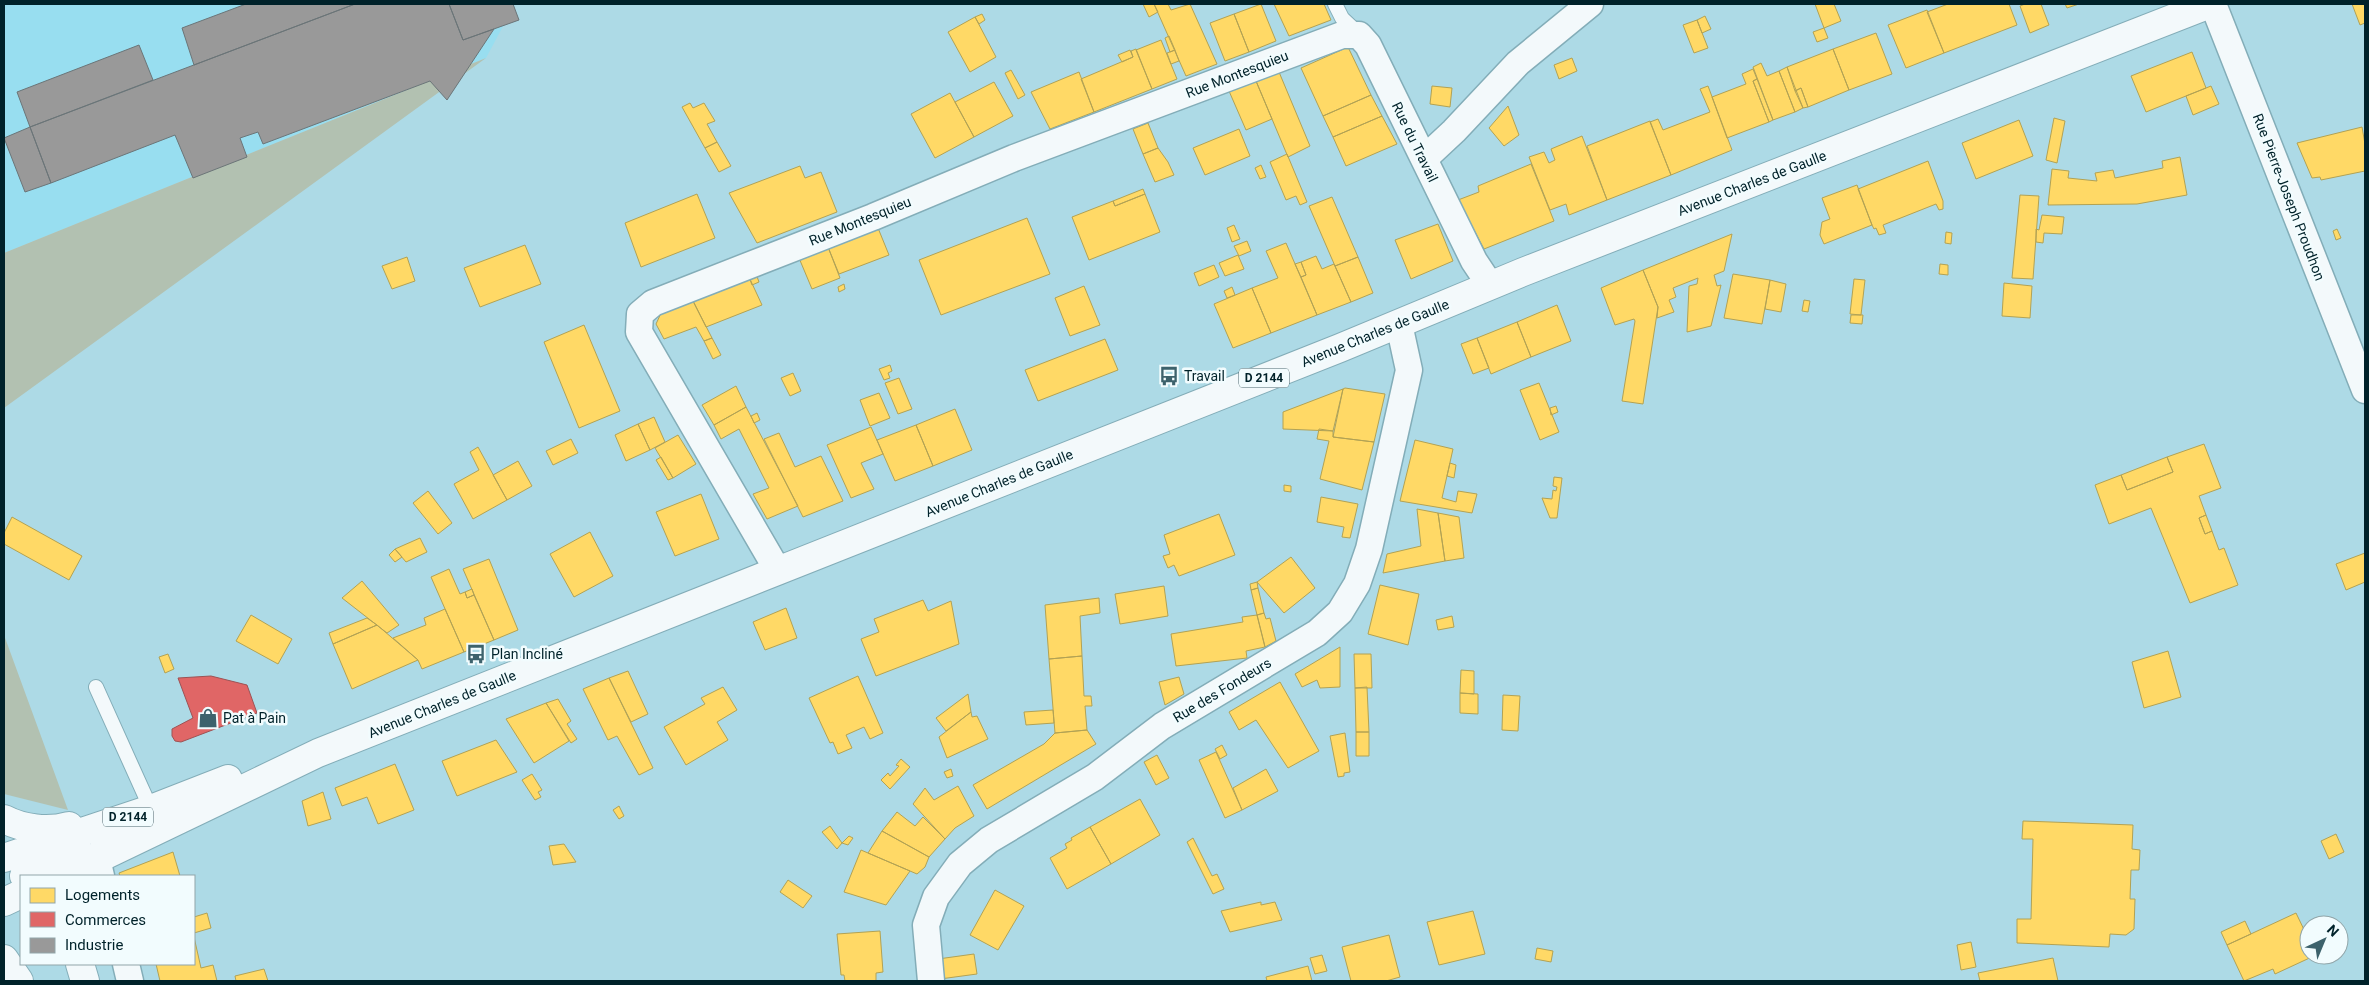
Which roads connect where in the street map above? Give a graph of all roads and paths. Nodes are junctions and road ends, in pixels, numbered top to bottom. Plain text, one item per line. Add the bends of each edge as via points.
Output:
1 (1335, 4) edge
2 (1590, 4) edge
3 (2212, 4) edge
4 (1359, 35) junction
5 (1424, 159) junction
6 (1490, 285) junction
7 (1398, 324) junction
8 (2365, 390) edge
9 (778, 571) junction
10 (96, 687) dead end
11 (318, 753) junction
12 (250, 770) junction
13 (149, 804) junction
14 (4, 819) edge
15 (88, 866) edge
16 (27, 875) edge
17 (50, 875) edge
18 (4, 960) edge
19 (126, 965) edge
20 (20, 981) edge
21 (130, 981) edge
22 (931, 981) edge

1 - 4 lane, Rue du Travail via 1342,18
2 - 5 street via 1518,63 1454,132
3 - 6 main road, Avenue Charles de Gaulle / D 2144
3 - 8 street, Rue Pierre-Joseph Proudhon
4 - 5 street, Rue du Travail via 1372,53
4 - 9 street, Rue Montesquieu via 1342,34 1014,158 873,217 653,302 640,314 639,332
5 - 6 street, Rue du Travail via 1474,261
6 - 7 main road, Avenue Charles de Gaulle / D 2144
7 - 9 main road, Avenue Charles de Gaulle / D 2144
7 - 22 street, Rue des Fondeurs via 1409,370 1369,549 1357,584 1340,612 1317,633 1162,726 1095,776 989,840 960,864 936,897 926,925
9 - 11 main road, Avenue Charles de Gaulle / D 2144
10 - 13 lane
11 - 12 main road, Avenue Charles de Gaulle / D 2144
11 - 15 main road, Avenue Charles de Gaulle / D 2144
12 - 13 main road
12 - 15 main road
13 - 14 main road via 62,828 18,827
13 - 16 main road, D 2144
15 - 17 main road
18 - 20 main road
19 - 21 street

